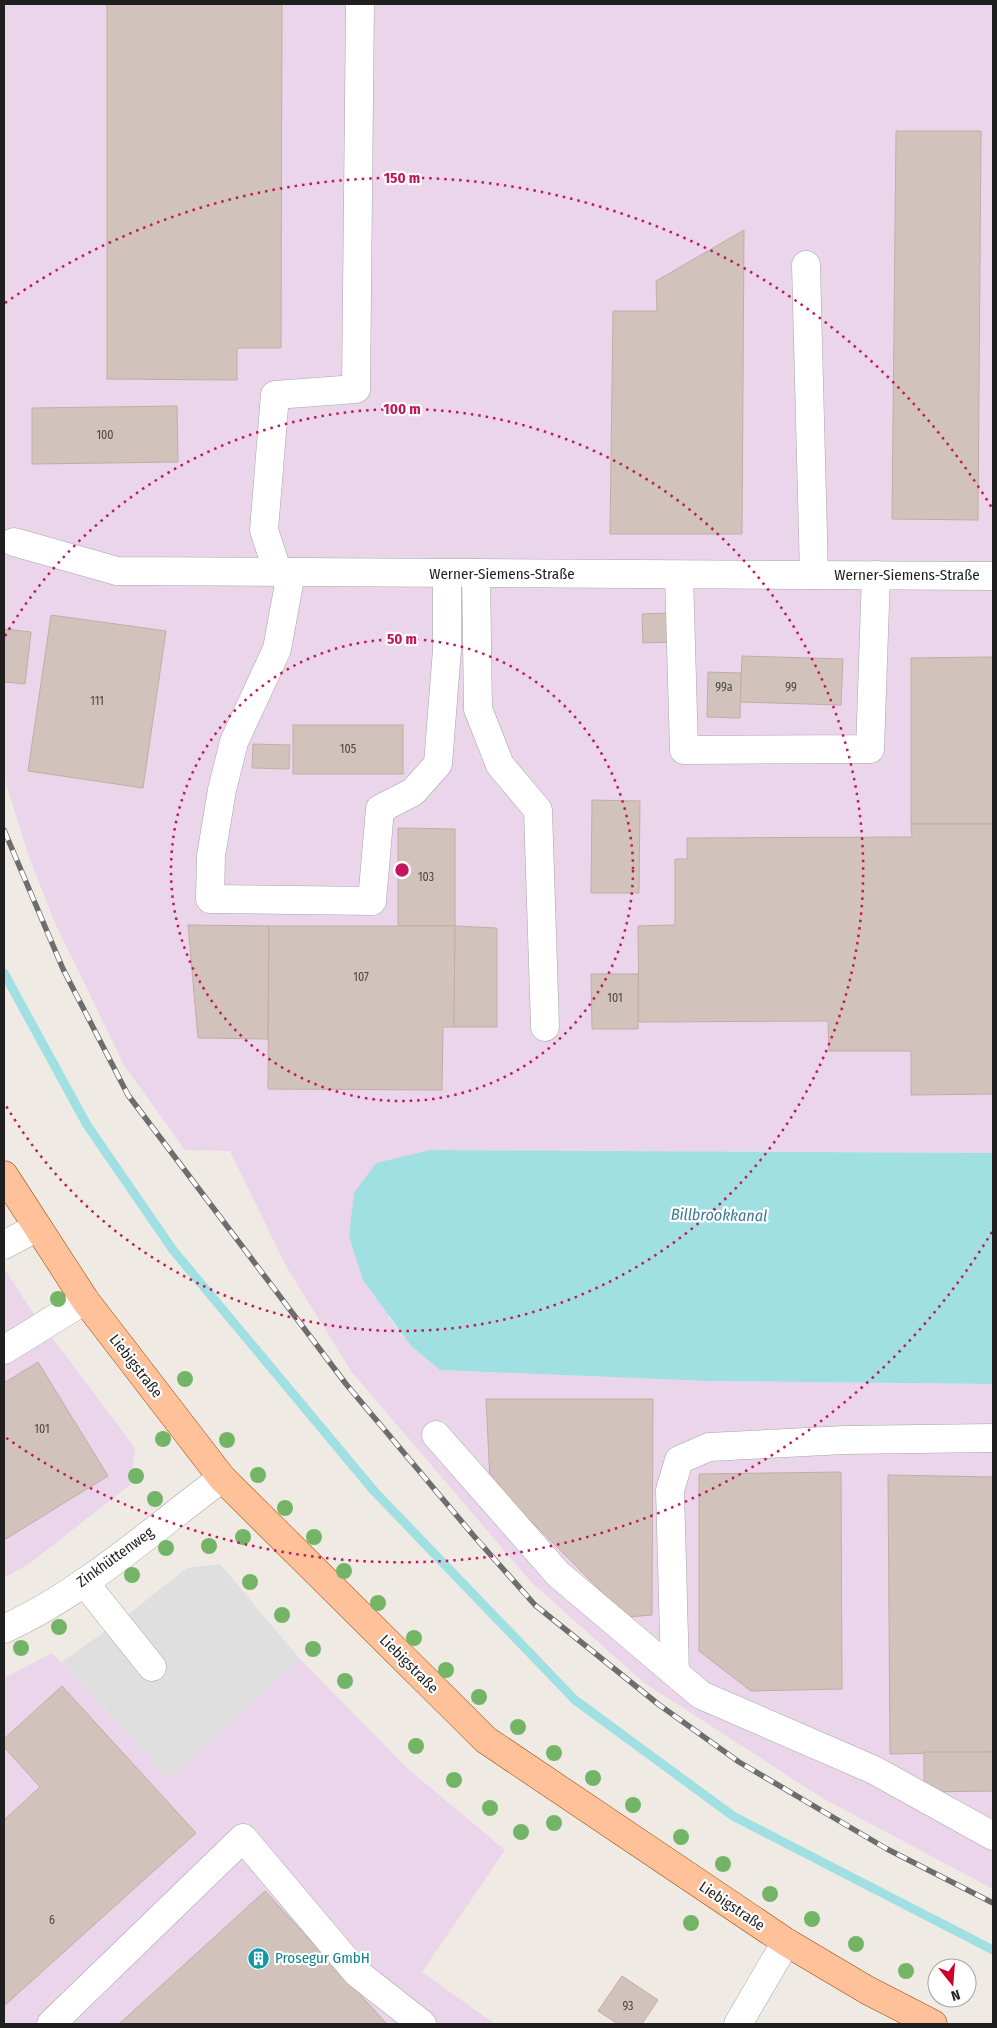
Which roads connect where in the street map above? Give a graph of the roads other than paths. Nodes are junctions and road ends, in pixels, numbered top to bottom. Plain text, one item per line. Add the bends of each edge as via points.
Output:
1 (360, 4) edge
2 (806, 265) dead end
3 (14, 542) dead end
4 (284, 573) junction
5 (476, 573) junction
6 (447, 574) junction
7 (679, 574) junction
8 (814, 575) junction
9 (876, 575) junction
10 (993, 576) edge
11 (545, 1027) dead end
12 (4, 1175) edge
13 (36, 1228) junction
14 (4, 1244) edge
15 (85, 1300) junction
16 (4, 1350) edge
17 (436, 1435) dead end
18 (993, 1438) edge
19 (222, 1478) junction
20 (84, 1582) junction
21 (4, 1630) edge
22 (152, 1667) dead end
23 (675, 1673) junction
24 (993, 1836) edge
25 (786, 1942) junction
26 (51, 2024) edge
27 (422, 2024) edge
28 (738, 2024) edge
29 (933, 2024) edge

1 - 4 street via 356,389 275,395 264,530
2 - 8 street
3 - 4 street, Werner-Siemens-Straße via 116,571
4 - 6 street, Werner-Siemens-Straße
4 - 6 street via 277,648 234,742 222,790 212,856 210,899 372,901 380,809 412,792 438,764 447,650
5 - 6 street, Werner-Siemens-Straße
5 - 7 street, Werner-Siemens-Straße
5 - 11 street via 478,710 500,766 538,810
7 - 8 street, Werner-Siemens-Straße
7 - 9 street via 684,750 870,749
8 - 9 street, Werner-Siemens-Straße
9 - 10 street, Werner-Siemens-Straße
12 - 13 main road, Liebigstraße
13 - 14 street
13 - 15 main road, Liebigstraße
15 - 16 street
15 - 19 main road, Liebigstraße
17 - 23 street via 558,1574
18 - 23 street via 844,1440 709,1447 679,1460 670,1490
19 - 20 street, Zinkhüttenweg
19 - 25 main road, Liebigstraße via 486,1740
20 - 21 street, Zinkhüttenweg
20 - 22 street
23 - 24 street via 701,1695 874,1770
25 - 28 street
25 - 29 main road, Liebigstraße
26 - 27 street via 243,1838 357,1973

